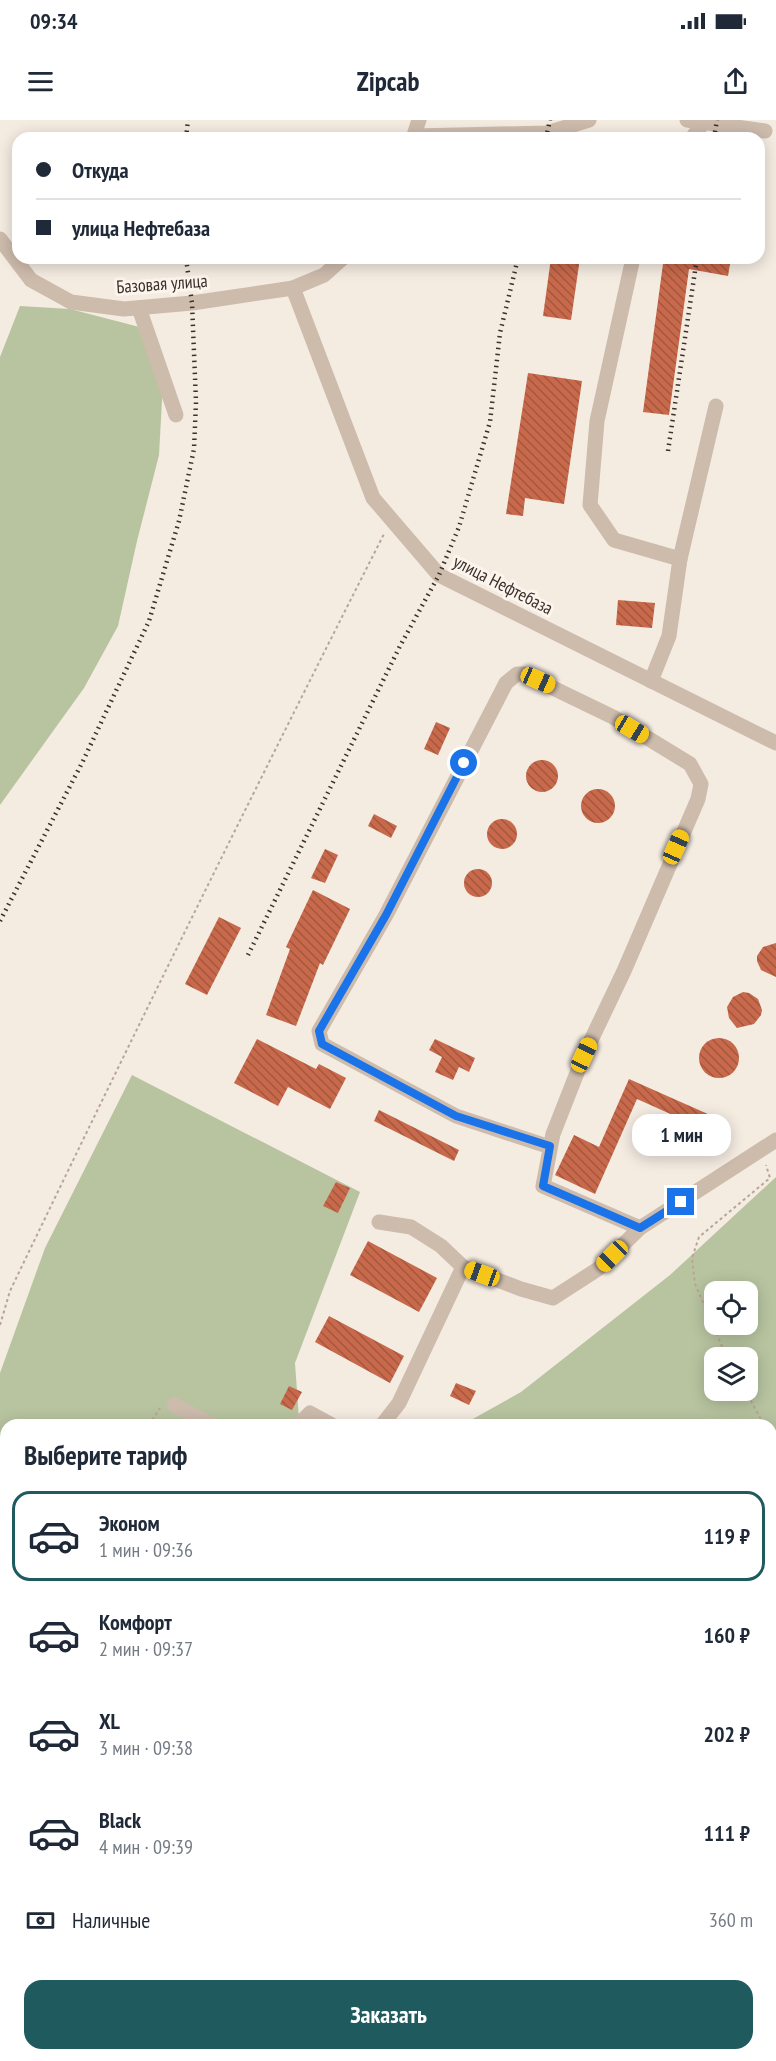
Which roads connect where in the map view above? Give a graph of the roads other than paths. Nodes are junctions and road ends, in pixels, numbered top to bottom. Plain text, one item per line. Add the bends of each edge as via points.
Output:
1 (589, 120) edge
2 (687, 120) edge
3 (703, 123) junction
4 (765, 131) dead end
5 (550, 132) edge
6 (696, 132) edge
7 (0, 239) edge
8 (12, 255) edge
9 (19, 264) edge
10 (336, 264) edge
11 (632, 264) edge
12 (293, 288) junction
13 (139, 308) junction
14 (716, 406) dead end
15 (176, 415) dead end
16 (680, 559) junction
17 (651, 681) junction
18 (776, 743) edge
19 (776, 1140) edge
20 (550, 1146) junction
21 (379, 1222) dead end
22 (640, 1228) junction
23 (463, 1267) junction
24 (174, 1405) road end
25 (201, 1419) edge
26 (304, 1419) edge
27 (321, 1419) edge
28 (387, 1419) edge

1 - 5 street
2 - 3 street
3 - 4 street
3 - 6 street
7 - 8 street, Базовая улица
9 - 13 street, Базовая улица via 31,280 71,302
10 - 12 street, Базовая улица via 324,275
11 - 16 street via 597,421 590,505 614,540
12 - 13 street, Базовая улица
12 - 17 street, улица Нефтебаза via 372,498 439,575
13 - 15 street
14 - 16 street
16 - 17 street via 669,636
17 - 18 street, улица Нефтебаза
19 - 22 street
20 - 20 street via 584,1055 624,971 701,784 690,764 613,717 517,674 506,682 386,915 319,1031 322,1044 456,1116
20 - 22 street via 543,1186
21 - 23 street via 411,1227 441,1246
22 - 23 street via 598,1269 553,1298
23 - 28 street via 399,1403
24 - 25 street
26 - 27 street via 310,1413

